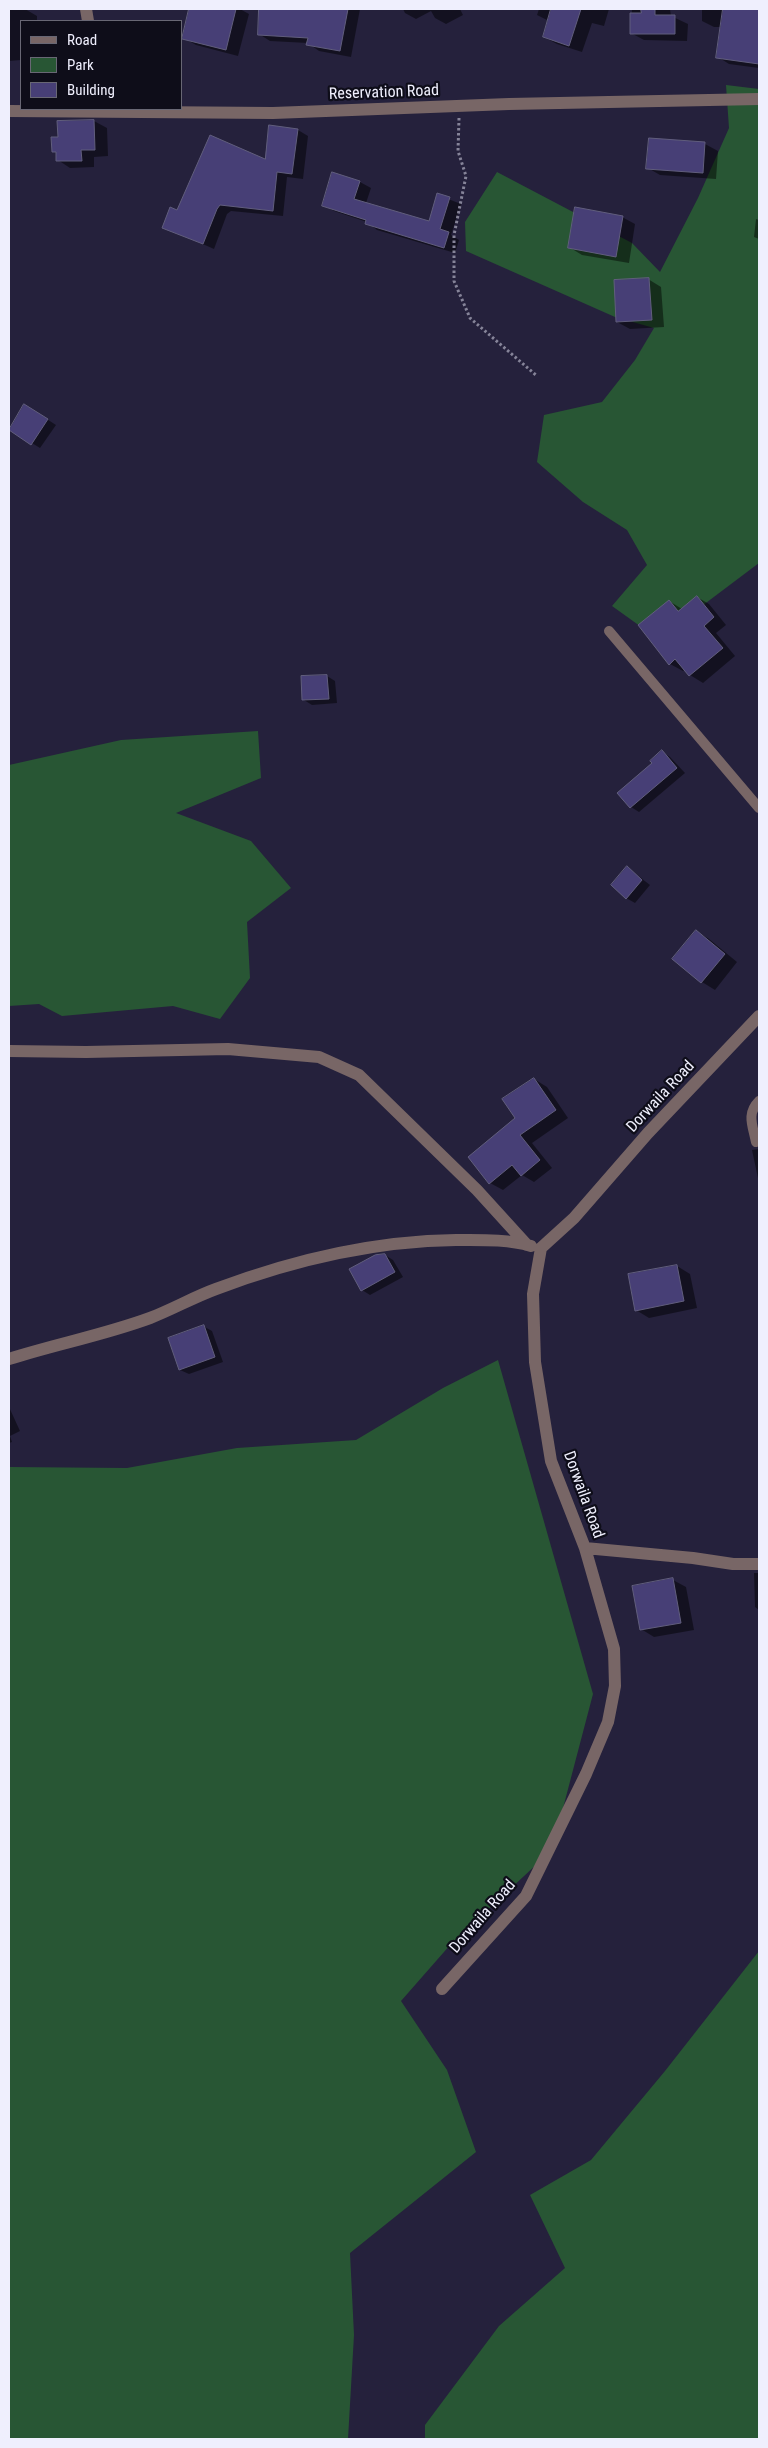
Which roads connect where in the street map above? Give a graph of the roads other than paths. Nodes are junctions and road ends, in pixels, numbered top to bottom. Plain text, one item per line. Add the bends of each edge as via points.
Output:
1 (759, 99) edge
2 (107, 110) edge
3 (9, 111) edge
4 (609, 631) dead end
5 (759, 808) edge
6 (759, 1016) edge
7 (9, 1051) edge
8 (759, 1101) edge
9 (756, 1142) dead end
10 (527, 1244) junction
11 (541, 1248) junction
12 (9, 1359) edge
13 (585, 1548) junction
14 (759, 1564) edge
15 (442, 1989) dead end

1 - 2 street, Reservation Road via 273,113
2 - 3 street, Reservation Road
4 - 5 lane
6 - 11 street, Dorwaila Road via 574,1218
7 - 10 street via 228,1049 319,1057 339,1064 359,1075 477,1190
8 - 9 lane via 750,1116
10 - 11 street
10 - 12 street via 488,1240 429,1241 357,1249 276,1268 105,1334
11 - 13 street, Dorwaila Road via 533,1294 535,1362 551,1460
13 - 14 street
13 - 15 street, Dorwaila Road via 614,1650 615,1686 608,1722 526,1896

